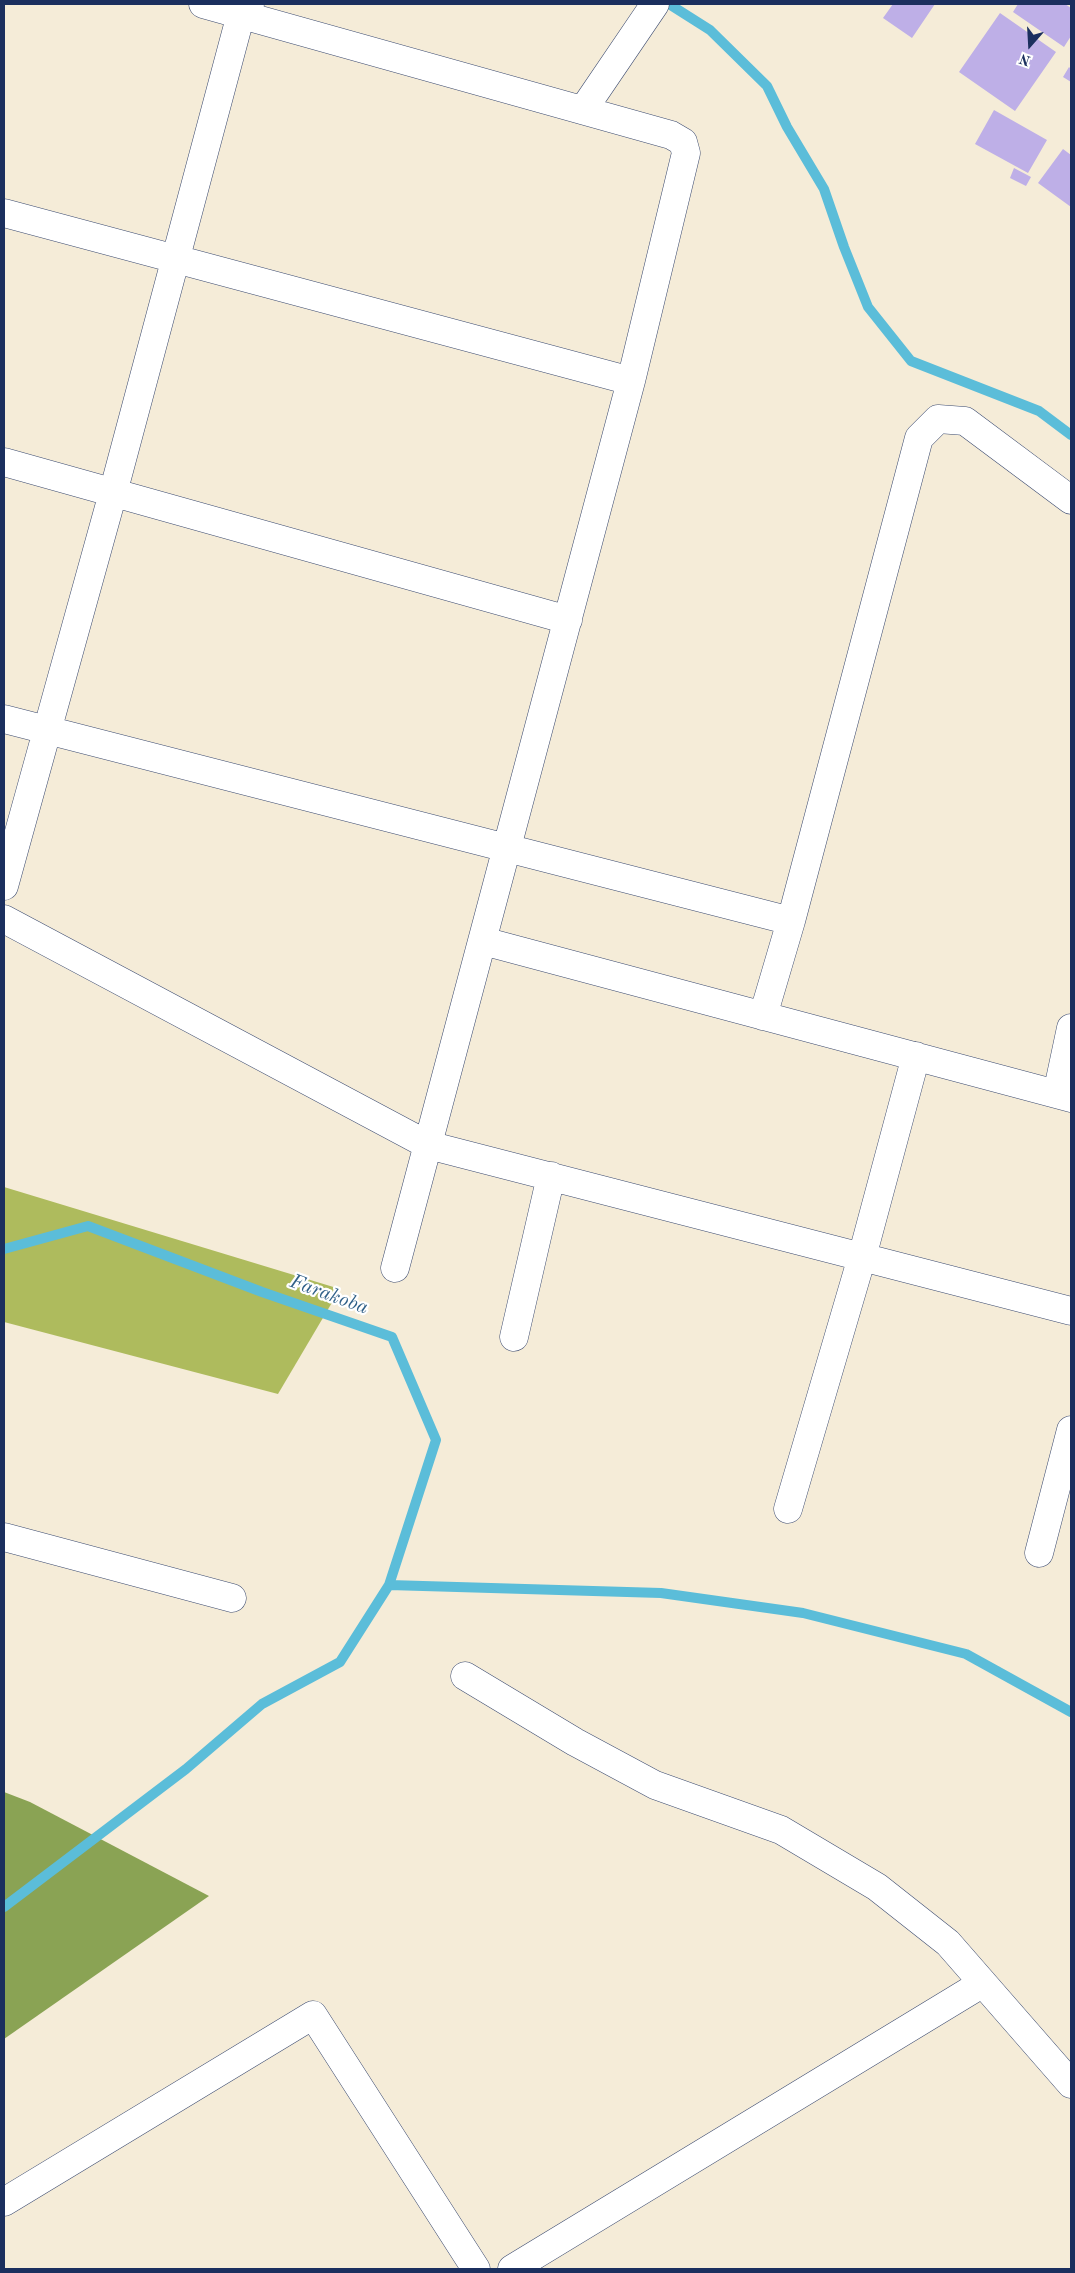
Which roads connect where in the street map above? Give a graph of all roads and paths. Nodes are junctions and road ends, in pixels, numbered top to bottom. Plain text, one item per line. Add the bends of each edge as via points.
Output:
1 (203, 4) edge
2 (655, 4) edge
3 (246, 9) edge
4 (582, 110) junction
5 (4, 213) edge
6 (176, 260) junction
7 (631, 381) junction
8 (4, 462) edge
9 (114, 493) junction
10 (1071, 500) edge
11 (568, 620) junction
12 (4, 718) edge
13 (47, 729) junction
14 (507, 848) junction
15 (4, 886) edge
16 (4, 919) edge
17 (791, 921) junction
18 (483, 940) junction
19 (764, 1016) junction
20 (1071, 1028) edge
21 (916, 1056) junction
22 (1064, 1096) edge
23 (428, 1145) junction
24 (551, 1176) junction
25 (862, 1257) junction
26 (395, 1268) dead end
27 (1071, 1311) edge
28 (514, 1337) dead end
29 (1071, 1430) edge
30 (788, 1509) dead end
31 (4, 1537) edge
32 (1039, 1553) dead end
33 (232, 1598) dead end
34 (465, 1676) dead end
35 (983, 1983) junction
36 (1071, 2084) edge
37 (4, 2202) edge
38 (476, 2269) edge
39 (512, 2269) edge

1 - 3 street
2 - 4 street
3 - 4 street
3 - 6 street
4 - 7 street via 671,135 683,142 686,153
5 - 6 street
6 - 7 street
6 - 9 street
7 - 11 street
8 - 9 street
9 - 11 street
9 - 13 street
10 - 17 street via 965,421 938,420 919,438
11 - 14 street
12 - 13 street
13 - 14 street
13 - 15 street
14 - 17 street
14 - 18 street
16 - 23 street
17 - 19 street
18 - 19 street
18 - 23 street
19 - 21 street
20 - 22 street
21 - 22 street
21 - 25 street
23 - 24 street
23 - 26 street
24 - 25 street
24 - 28 street
25 - 27 street
25 - 30 street
29 - 32 street
31 - 33 street
34 - 35 street via 575,1742 655,1785 781,1830 869,1882 948,1943
35 - 36 street
35 - 39 street
37 - 38 street via 313,2015

